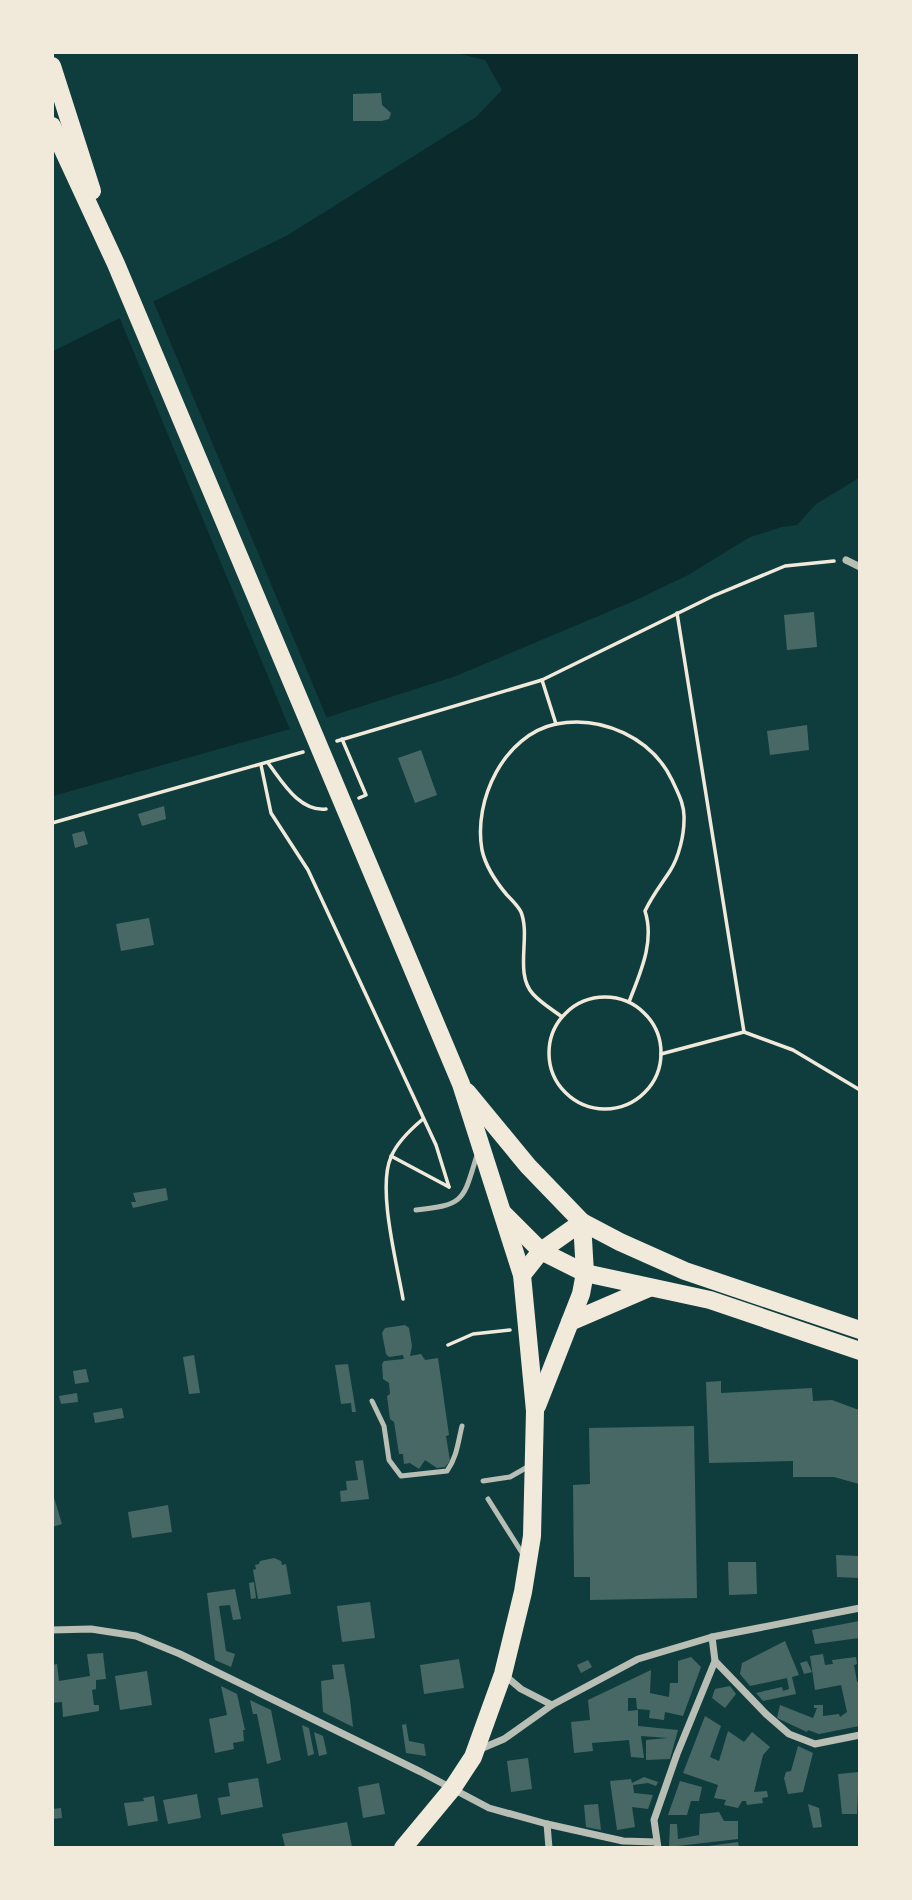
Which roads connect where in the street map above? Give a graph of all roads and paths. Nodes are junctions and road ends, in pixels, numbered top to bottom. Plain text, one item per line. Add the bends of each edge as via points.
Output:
1 (52, 66) edge
2 (52, 127) edge
3 (116, 264) junction
4 (846, 560) joint
5 (859, 567) edge
6 (677, 613) junction
7 (541, 680) junction
8 (556, 724) junction
9 (342, 739) junction
10 (330, 743) dead end
11 (305, 751) dead end
12 (268, 762) junction
13 (261, 765) junction
14 (366, 795) dead end
15 (336, 806) junction
16 (52, 823) edge
17 (629, 1002) junction
18 (562, 1017) junction
19 (744, 1032) junction
20 (661, 1054) junction
21 (461, 1084) junction
22 (859, 1090) edge
23 (423, 1118) junction
24 (480, 1146) junction
25 (391, 1156) junction
26 (415, 1210) dead end
27 (502, 1212) junction
28 (582, 1222) junction
29 (541, 1251) junction
30 (585, 1273) junction
31 (522, 1275) junction
32 (649, 1288) junction
33 (403, 1299) dead end
34 (570, 1322) junction
35 (515, 1329) dead end
36 (859, 1330) edge
37 (449, 1345) dead end
38 (859, 1351) edge
39 (372, 1401) dead end
40 (535, 1411) junction
41 (462, 1426) dead end
42 (534, 1463) junction
43 (483, 1481) dead end
44 (488, 1499) dead end
45 (528, 1561) junction
46 (859, 1608) edge
47 (52, 1630) edge
48 (712, 1637) junction
49 (715, 1661) junction
50 (503, 1674) junction
51 (552, 1705) junction
52 (859, 1735) edge
53 (476, 1751) junction
54 (452, 1789) junction
55 (547, 1825) junction
56 (657, 1845) edge
57 (403, 1847) edge
58 (549, 1847) edge

1 - 3 main road
2 - 3 main road
3 - 15 main road
4 - 5 street
4 - 6 path via 785,566
6 - 7 path
6 - 19 path
7 - 8 path
7 - 9 path
8 - 17 path via 596,724 623,731 666,766 683,802 678,852 645,911 650,925 647,948
8 - 18 path via 516,745 500,766 486,794 480,824 482,851 493,879 520,910 526,934 524,976 532,993
9 - 10 path
9 - 14 path
11 - 12 path
12 - 13 path
12 - 15 path via 309,808
13 - 16 path
13 - 23 path via 271,813 308,870
15 - 21 main road
17 - 18 path via 593,998
17 - 20 path via 652,1023
18 - 20 path via 550,1045 553,1074 572,1098 586,1105 608,1108 630,1103 652,1083
19 - 20 path
19 - 22 path via 793,1050
21 - 24 main road
21 - 28 main road via 527,1166
23 - 25 path
23 - 25 path via 449,1187
24 - 26 lane via 464,1195 446,1207
24 - 27 main road
25 - 33 path via 385,1189
27 - 29 main road
27 - 31 main road
28 - 29 main road
28 - 30 main road
28 - 36 main road via 685,1270
29 - 30 main road
29 - 31 main road
30 - 32 main road
30 - 34 main road
31 - 40 main road
32 - 34 main road
32 - 38 main road via 710,1300
34 - 40 main road
35 - 37 path via 473,1334
39 - 41 lane via 384,1426 389,1460 401,1476 447,1471 456,1458
40 - 42 main road
42 - 43 lane via 510,1476
42 - 45 main road
44 - 45 lane
45 - 50 main road
46 - 48 street
47 - 54 street via 91,1629 136,1636
48 - 49 street
48 - 51 street via 639,1660
49 - 52 street via 789,1734 815,1744
49 - 56 street via 654,1820
50 - 51 street
50 - 53 main road
51 - 53 street via 504,1739
53 - 54 main road
54 - 55 street via 489,1808
54 - 57 main road
55 - 56 street
55 - 58 street

